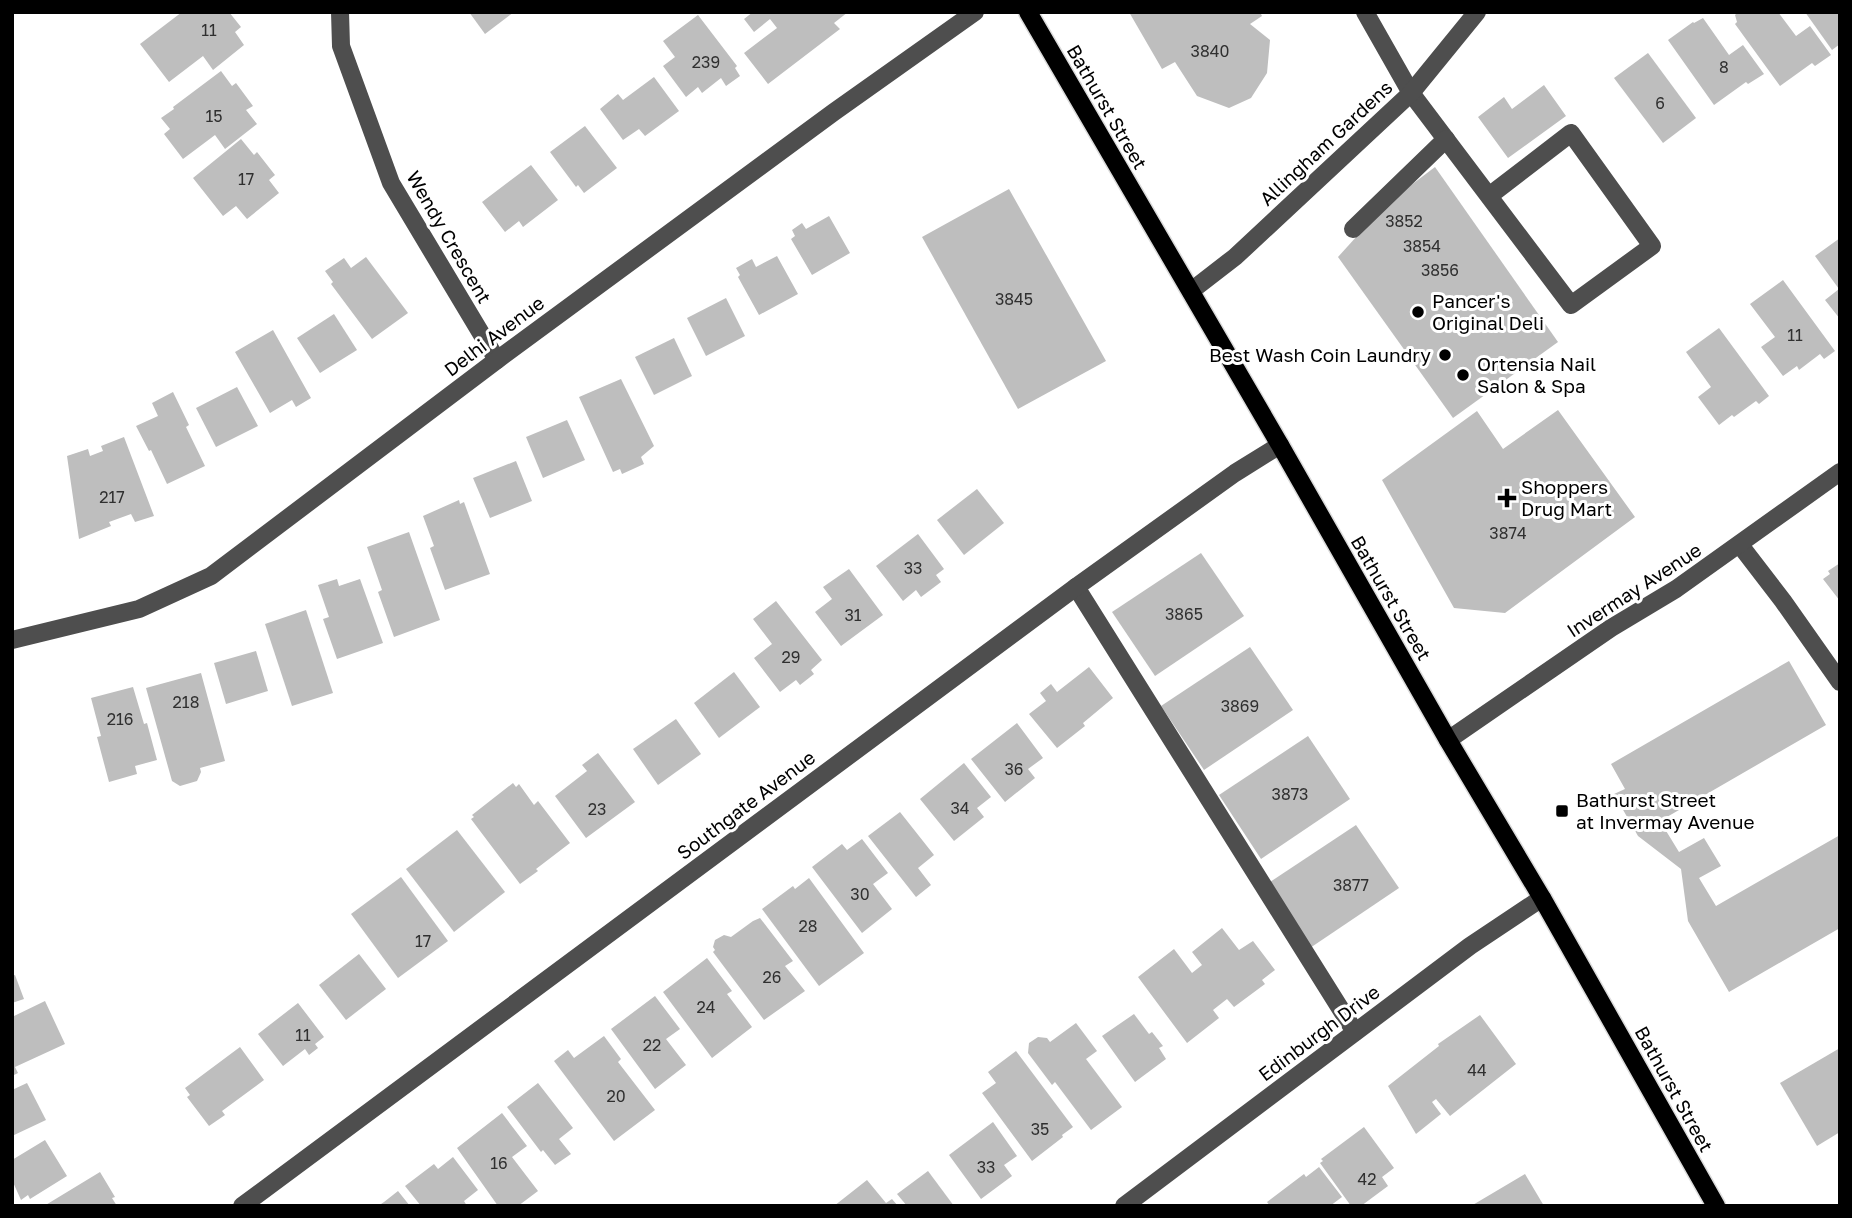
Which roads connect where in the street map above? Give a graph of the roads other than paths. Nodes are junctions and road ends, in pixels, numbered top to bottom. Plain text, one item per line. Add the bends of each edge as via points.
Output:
1 (340, 12) edge
2 (975, 12) edge
3 (1028, 12) edge
4 (1365, 12) edge
5 (1477, 12) edge
6 (1411, 93) junction
7 (1446, 139) junction
8 (1489, 196) junction
9 (1353, 229) dead end
10 (1191, 291) junction
11 (497, 360) junction
12 (1280, 445) junction
13 (1840, 472) edge
14 (1740, 545) junction
15 (1076, 587) junction
16 (12, 640) edge
17 (1840, 681) edge
18 (1448, 740) junction
19 (1542, 898) junction
20 (1355, 1032) junction
21 (242, 1206) edge
22 (1124, 1206) edge
23 (1716, 1206) edge

1 - 11 street, Wendy Crescent via 341,46 391,183
2 - 11 street, Delhi Avenue
3 - 10 main road, Bathurst Street
4 - 6 street
5 - 6 street, Allingham Gardens
6 - 7 street
6 - 10 street, Allingham Gardens via 1235,257
7 - 8 street
7 - 9 street
8 - 8 street via 1571,305 1652,246 1572,133
10 - 12 main road, Bathurst Street
11 - 16 street, Delhi Avenue via 211,576 139,609
12 - 15 street, Southgate Avenue
12 - 18 main road, Bathurst Street
13 - 14 street, Invermay Avenue
14 - 17 street
14 - 18 street, Invermay Avenue
15 - 20 street
15 - 21 street, Southgate Avenue
18 - 19 main road, Bathurst Street
19 - 20 street, Edinburgh Drive
19 - 23 main road, Bathurst Street
20 - 22 street, Edinburgh Drive

